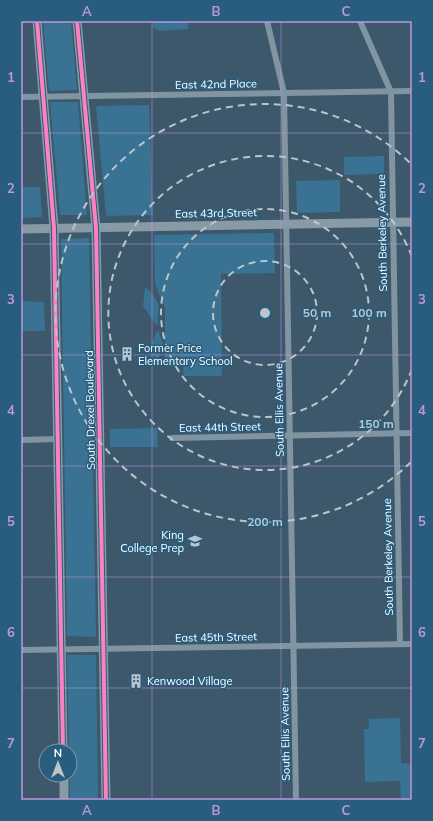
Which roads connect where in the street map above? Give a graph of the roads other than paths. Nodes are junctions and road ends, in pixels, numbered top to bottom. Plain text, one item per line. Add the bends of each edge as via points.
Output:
1 (37, 21) edge
2 (77, 21) edge
3 (266, 21) edge
4 (360, 21) edge
5 (412, 91) edge
6 (390, 92) junction
7 (284, 93) junction
8 (84, 96) junction
9 (21, 97) edge
10 (43, 97) junction
11 (392, 222) junction
12 (412, 222) edge
13 (286, 224) junction
14 (54, 228) junction
15 (96, 228) junction
16 (21, 229) edge
17 (412, 433) edge
18 (396, 434) junction
19 (290, 435) junction
20 (172, 438) dead end
21 (57, 439) junction
22 (21, 440) edge
23 (400, 644) junction
24 (412, 644) edge
25 (293, 646) junction
26 (104, 648) junction
27 (62, 649) junction
28 (21, 650) edge
29 (63, 743) edge
30 (64, 783) edge
31 (64, 800) edge
32 (106, 800) edge
33 (296, 800) edge

1 - 10 street
2 - 8 street, South Drexel Boulevard
3 - 7 street, South Ellis Avenue
4 - 6 street, South Berkeley Avenue
5 - 6 street, East 42nd Place
6 - 7 street, East 42nd Place
6 - 11 street, South Berkeley Avenue
7 - 8 street, East 42nd Place
7 - 13 street, South Ellis Avenue
8 - 10 street, East 42nd Place
8 - 15 street, South Drexel Boulevard
9 - 10 street, East 42nd Place
10 - 14 street
11 - 12 street, East 43rd Street
11 - 13 street, East 43rd Street
11 - 18 street, South Berkeley Avenue
13 - 15 street, East 43rd Street
13 - 19 street, South Ellis Avenue
14 - 15 street, East 43rd Street
14 - 16 street, East 43rd Street
14 - 21 street
15 - 26 street, South Drexel Boulevard
17 - 18 street, East 44th Street
18 - 19 street, East 44th Street
18 - 23 street, South Berkeley Avenue
19 - 20 street, East 44th Street
19 - 25 street, South Ellis Avenue
21 - 22 street
21 - 27 street
23 - 24 street, East 45th Street
23 - 25 street, East 45th Street
25 - 26 street, East 45th Street
25 - 33 street, South Ellis Avenue
26 - 27 street, East 45th Street
26 - 32 street, South Drexel Boulevard
27 - 28 street, East 45th Street
27 - 29 street
30 - 31 street

